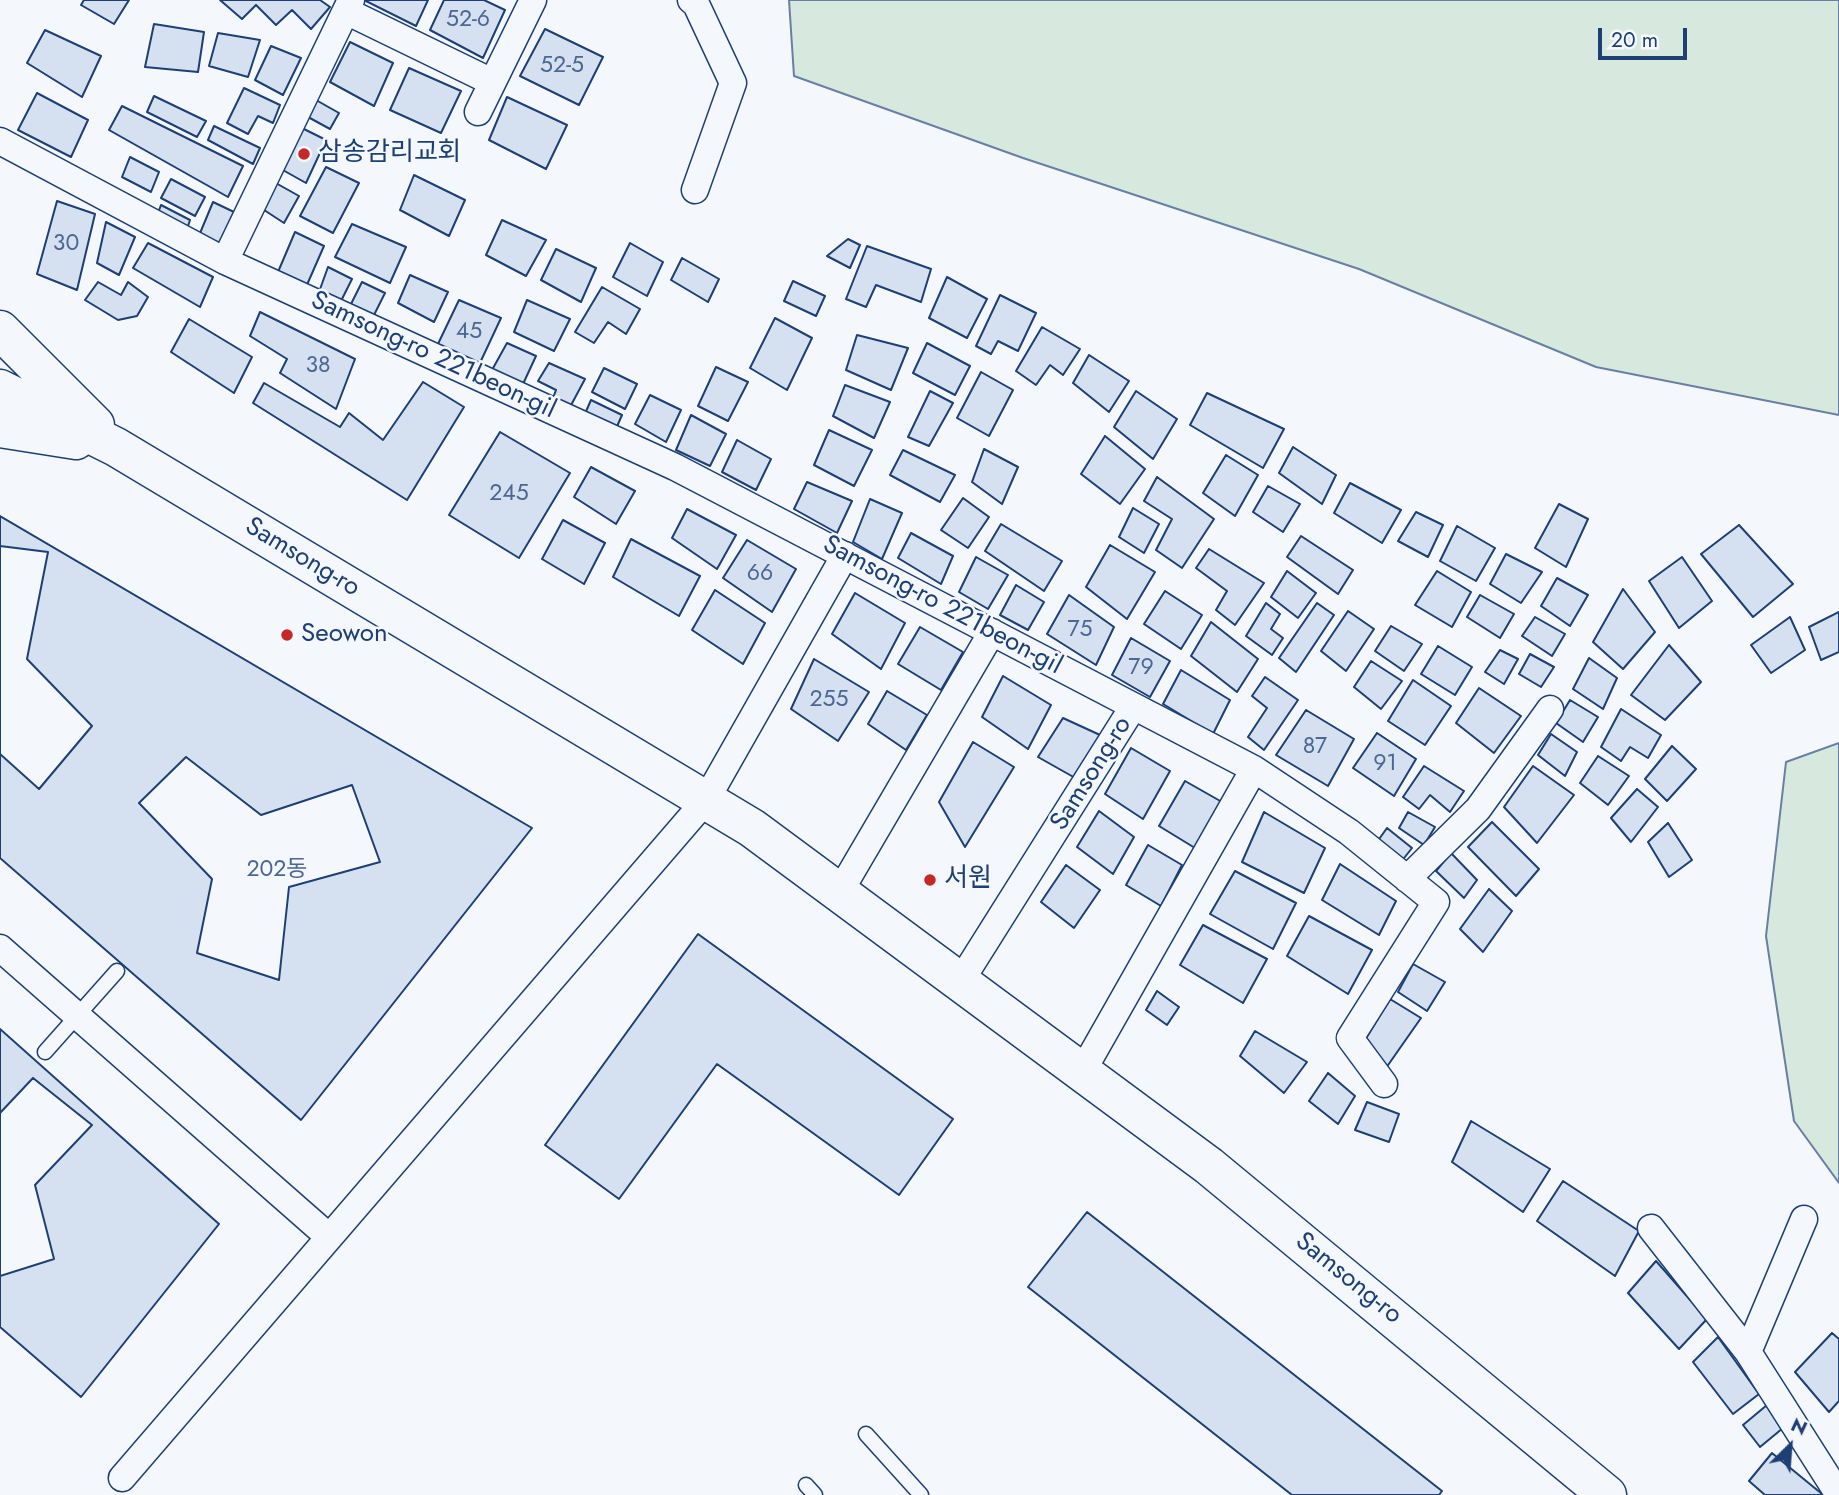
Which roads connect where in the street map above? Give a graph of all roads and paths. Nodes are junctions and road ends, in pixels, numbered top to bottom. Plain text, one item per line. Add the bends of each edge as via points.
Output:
1 (533, 0) edge
2 (691, 0) edge
3 (349, 5) edge
4 (492, 82) junction
5 (478, 112) dead end
6 (0, 141) edge
7 (695, 190) dead end
8 (225, 261) junction
9 (0, 330) edge
10 (0, 389) edge
11 (0, 428) edge
12 (117, 447) junction
13 (845, 555) junction
14 (992, 632) junction
15 (1133, 707) junction
16 (1550, 709) dead end
17 (1254, 769) junction
18 (706, 800) junction
19 (1407, 879) junction
20 (839, 893) junction
21 (0, 948) edge
22 (117, 971) dead end
23 (960, 982) junction
24 (77, 1015) junction
25 (45, 1052) dead end
26 (1082, 1072) junction
27 (1384, 1084) dead end
28 (1804, 1219) dead end
29 (1651, 1228) dead end
30 (329, 1237) junction
31 (1748, 1352) junction
32 (866, 1434) dead end
33 (122, 1478) dead end
34 (921, 1495) edge
35 (1607, 1495) edge
36 (1839, 1495) edge

1 - 4 street
2 - 7 street via 733,83
3 - 4 street
3 - 8 street
4 - 5 street
6 - 8 street, Samsong-ro 221beon-gil
8 - 13 street, Samsong-ro 221beon-gil via 675,467
9 - 12 main road
10 - 12 main road, Samsong-ro
11 - 12 main road
12 - 18 main road, Samsong-ro
13 - 14 street, Samsong-ro 221beon-gil
13 - 18 street
14 - 15 street, Samsong-ro 221beon-gil
14 - 20 street
15 - 17 street, Samsong-ro 221beon-gil
15 - 23 street, Samsong-ro
16 - 19 street via 1478,809
17 - 19 street, Samsong-ro 221beon-gil via 1349,832
17 - 26 street
18 - 20 main road, Samsong-ro
18 - 30 street
19 - 27 street, Samsong-ro 221beon-gil via 1436,902 1350,1038
20 - 23 main road, Samsong-ro
21 - 24 street
22 - 24 lane
23 - 26 main road, Samsong-ro
24 - 25 lane
24 - 30 street
26 - 35 main road, Samsong-ro via 1220,1174
28 - 31 street
29 - 31 street
30 - 33 street
31 - 36 street
32 - 34 lane

